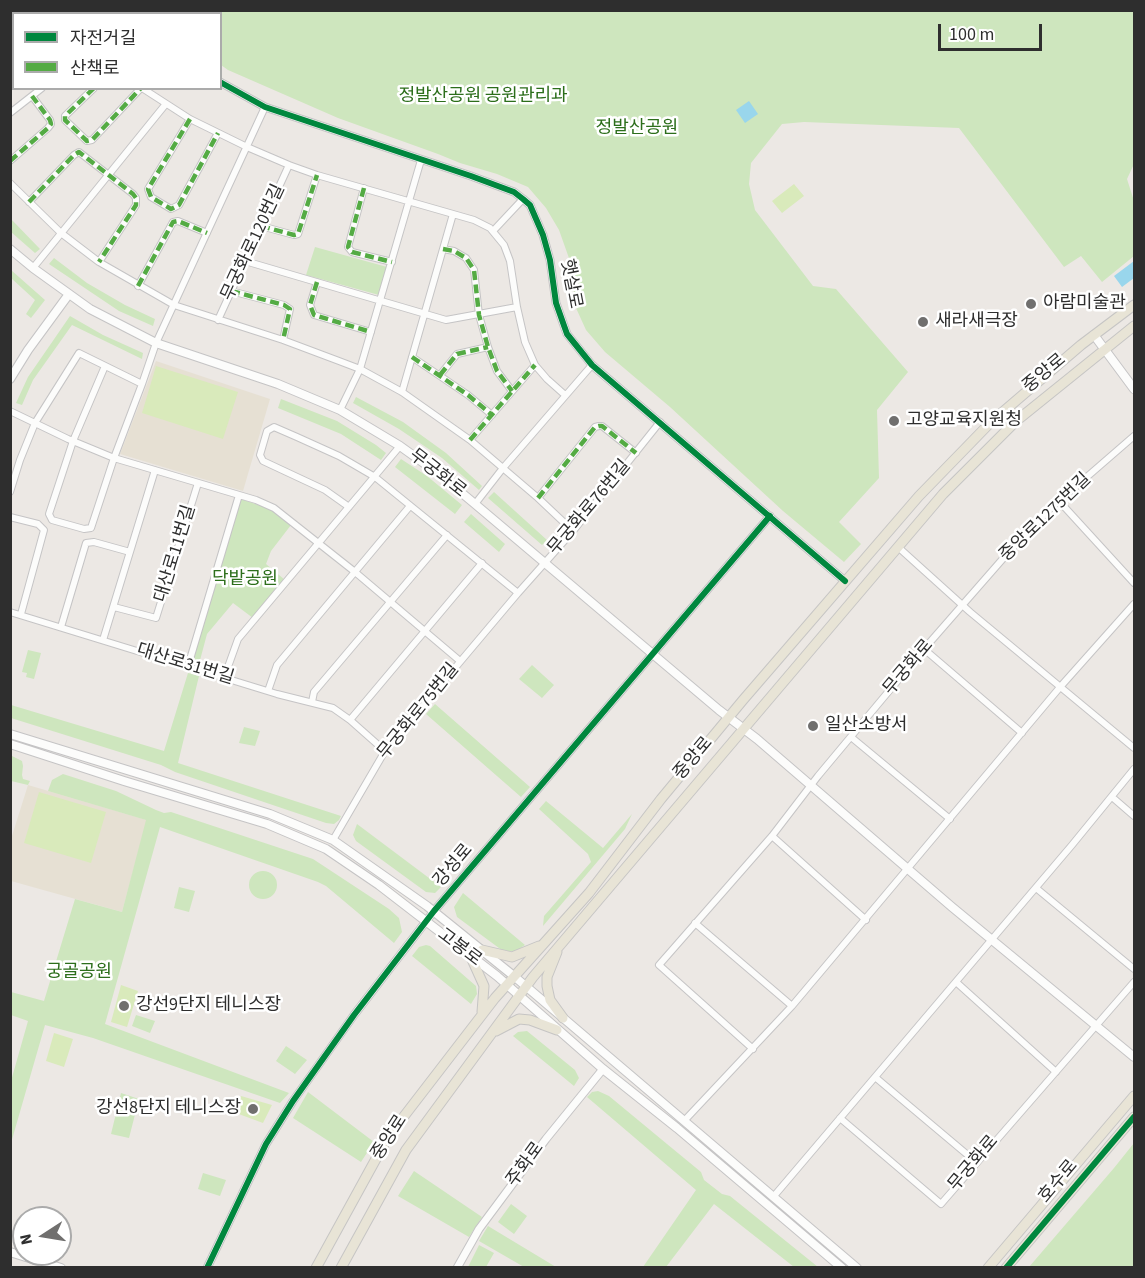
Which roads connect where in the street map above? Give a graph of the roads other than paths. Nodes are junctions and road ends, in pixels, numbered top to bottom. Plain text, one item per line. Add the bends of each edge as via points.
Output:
1 (222, 83) edge
2 (40, 90) edge
3 (92, 90) edge
4 (140, 90) edge
5 (145, 90) edge
6 (32, 96) junction
7 (165, 105) junction
8 (265, 107) junction
9 (10, 113) edge
10 (190, 119) junction
11 (218, 133) junction
12 (247, 147) junction
13 (10, 160) edge
14 (421, 160) junction
15 (290, 165) junction
16 (108, 174) junction
17 (317, 175) junction
18 (10, 183) edge
19 (364, 188) junction
20 (523, 200) junction
21 (29, 202) junction
22 (410, 202) junction
23 (453, 214) junction
24 (261, 225) junction
25 (493, 231) junction
26 (61, 233) junction
27 (207, 233) junction
28 (10, 249) edge
29 (443, 249) junction
30 (245, 261) junction
31 (99, 262) junction
32 (392, 262) junction
33 (33, 268) junction
34 (317, 282) junction
35 (138, 286) junction
36 (231, 291) junction
37 (69, 294) junction
38 (381, 300) junction
39 (174, 305) junction
40 (1134, 305) edge
41 (517, 307) junction
42 (425, 313) junction
43 (479, 315) junction
44 (218, 320) junction
45 (1134, 326) edge
46 (371, 332) junction
47 (1094, 335) junction
48 (283, 340) junction
49 (156, 344) junction
50 (488, 347) junction
51 (1104, 349) junction
52 (412, 357) junction
53 (535, 365) junction
54 (592, 365) junction
55 (105, 366) junction
56 (360, 369) junction
57 (440, 375) junction
58 (10, 379) edge
59 (142, 384) junction
60 (1134, 389) edge
61 (512, 391) junction
62 (402, 392) junction
63 (565, 395) junction
64 (340, 410) junction
65 (10, 411) edge
66 (492, 415) junction
67 (660, 422) junction
68 (35, 423) junction
69 (1134, 436) edge
70 (470, 440) junction
71 (73, 441) junction
72 (400, 446) junction
73 (636, 453) junction
74 (114, 458) junction
75 (503, 468) junction
76 (155, 470) junction
77 (375, 477) junction
78 (198, 483) junction
79 (10, 492) edge
80 (239, 495) junction
81 (538, 498) junction
82 (1059, 501) junction
83 (475, 504) junction
84 (411, 506) junction
85 (349, 507) junction
86 (770, 516) junction
87 (10, 517) edge
88 (573, 531) junction
89 (447, 535) junction
90 (319, 543) junction
91 (898, 547) junction
92 (130, 552) junction
93 (544, 562) junction
94 (482, 563) junction
95 (355, 572) junction
96 (845, 581) junction
97 (1134, 583) edge
98 (518, 592) junction
99 (390, 601) junction
100 (1134, 604) edge
101 (963, 605) junction
102 (114, 607) junction
103 (10, 612) edge
104 (21, 614) junction
105 (61, 627) junction
106 (425, 631) junction
107 (103, 640) junction
108 (924, 649) junction
109 (654, 654) junction
110 (460, 661) junction
111 (188, 666) junction
112 (224, 678) junction
113 (1061, 686) junction
114 (268, 691) junction
115 (312, 702) junction
116 (729, 718) junction
117 (350, 720) junction
118 (743, 729) junction
119 (10, 734) edge
120 (1022, 734) junction
121 (851, 737) junction
122 (10, 744) edge
123 (1134, 748) edge
124 (385, 751) junction
125 (1134, 770) edge
126 (810, 786) junction
127 (1112, 797) junction
128 (1134, 816) edge
129 (950, 819) junction
130 (772, 836) junction
131 (333, 840) junction
132 (907, 868) junction
133 (1036, 888) junction
134 (434, 911) junction
135 (866, 920) junction
136 (425, 922) junction
137 (695, 923) junction
138 (992, 939) junction
139 (544, 944) junction
140 (560, 945) junction
141 (482, 950) junction
142 (470, 955) junction
143 (1134, 969) edge
144 (515, 977) junction
145 (1134, 981) edge
146 (956, 982) junction
147 (507, 985) junction
148 (522, 991) junction
149 (792, 1006) junction
150 (482, 1015) junction
151 (563, 1018) junction
152 (1097, 1027) junction
153 (557, 1030) junction
154 (491, 1034) junction
155 (753, 1049) junction
156 (1134, 1057) edge
157 (603, 1069) junction
158 (1056, 1072) junction
159 (875, 1077) junction
160 (1134, 1096) edge
161 (1134, 1117) edge
162 (840, 1118) junction
163 (684, 1121) junction
164 (976, 1162) junction
165 (774, 1196) junction
166 (10, 1251) edge
167 (61, 1268) edge
168 (207, 1268) edge
169 (316, 1268) edge
170 (341, 1268) edge
171 (458, 1268) edge
172 (842, 1268) edge
173 (857, 1268) edge
174 (988, 1268) edge
175 (1006, 1268) edge

1 - 8 street, 햇살로
2 - 6 street
3 - 4 street via 65,116 87,141
5 - 7 street, 무궁화로120번길
6 - 9 street
6 - 13 street via 51,124
7 - 10 street, 무궁화로120번길
7 - 16 street
8 - 12 street
8 - 14 street, 햇살로
10 - 11 street, 무궁화로120번길
10 - 11 street via 148,189 148,194 171,208 176,208
11 - 12 street, 무궁화로120번길
12 - 15 street, 무궁화로120번길
12 - 27 street
14 - 20 street, 햇살로 via 513,192
14 - 22 street
15 - 17 street, 무궁화로120번길
15 - 24 street, 무궁화로120번길
16 - 21 street via 79,152
16 - 26 street
16 - 31 street via 133,194 136,205
17 - 19 street, 무궁화로120번길
17 - 24 street via 298,234
18 - 21 street, 무궁화로120번길
19 - 22 street, 무궁화로120번길
19 - 32 street via 348,247 352,252
20 - 25 street
20 - 54 street, 햇살로 via 530,205 543,235 556,303 567,334
21 - 26 street, 무궁화로120번길
22 - 23 street, 무궁화로120번길
22 - 32 street
23 - 25 street, 무궁화로120번길
23 - 29 street
24 - 30 street, 무궁화로120번길
25 - 41 street via 510,261
26 - 31 street, 무궁화로120번길
26 - 33 street
27 - 35 street via 173,222
27 - 39 street
28 - 33 main road, 무궁화로
29 - 42 street
29 - 43 street via 454,251 471,263
30 - 34 street
30 - 36 street, 무궁화로120번길
31 - 35 street, 무궁화로120번길
32 - 38 street
33 - 37 main road, 무궁화로
34 - 38 street
34 - 46 street via 310,305 314,315
35 - 39 street, 무궁화로120번길
36 - 44 street, 무궁화로120번길
36 - 48 street via 290,309
37 - 49 main road, 무궁화로
37 - 58 main road
38 - 42 street
38 - 46 street
39 - 44 street, 무궁화로120번길
39 - 49 street
40 - 47 main road, 중앙로
41 - 43 street
41 - 53 street
42 - 43 street via 446,320
42 - 52 street
43 - 50 street
44 - 48 street, 무궁화로120번길
45 - 51 main road, 중앙로
46 - 56 street
47 - 51 main road
47 - 96 main road, 중앙로 via 990,423
48 - 56 street, 무궁화로120번길
49 - 59 street
49 - 64 main road, 무궁화로 via 278,384
50 - 57 street via 457,354
50 - 61 street via 497,371
51 - 60 main road
51 - 91 main road, 중앙로 via 1015,422 943,494
52 - 57 street
52 - 62 street
53 - 61 street
53 - 63 street
54 - 63 street
54 - 67 street, 햇살로
55 - 59 street
55 - 68 street via 79,353
55 - 71 street
56 - 62 street, 무궁화로120번길
56 - 64 street
57 - 66 street
59 - 74 street
61 - 66 street
62 - 70 street, 무궁화로120번길
63 - 75 street
64 - 72 main road, 무궁화로
65 - 68 street, 대산로11번길
66 - 70 street
67 - 73 street, 무궁화로76번길
67 - 86 street, 햇살로
68 - 71 street, 대산로11번길
68 - 79 street
69 - 82 street, 중앙로1275번길
70 - 75 street, 무궁화로120번길
71 - 74 street, 대산로11번길
71 - 74 street via 49,514 52,520 84,530 91,528
72 - 77 street
72 - 83 main road, 무궁화로
73 - 81 street, 무궁화로76번길 via 602,426 595,427
73 - 88 street, 무궁화로76번길
74 - 76 street, 대산로11번길
75 - 81 street, 무궁화로120번길
75 - 83 street
76 - 78 street, 대산로11번길
76 - 92 street
77 - 84 street
77 - 85 street
77 - 85 street via 274,427 267,431 260,455 263,461 325,490
78 - 80 street, 대산로11번길
78 - 102 street, 대산로11번길 via 156,618
80 - 90 street, 대산로11번길 via 274,508
80 - 111 street
81 - 88 street, 무궁화로120번길
82 - 97 street
82 - 101 street, 중앙로1275번길
83 - 93 main road, 무궁화로
84 - 89 street
84 - 95 street
85 - 90 street
86 - 96 street, 햇살로
86 - 109 street, 강성로
87 - 104 street via 38,524 44,530
88 - 93 street, 무궁화로76번길
89 - 94 street
89 - 99 street
90 - 95 street, 대산로11번길
90 - 112 street via 238,639
91 - 101 street
91 - 118 main road, 중앙로
92 - 102 street
92 - 105 street via 86,543
93 - 98 street, 무궁화로75번길
93 - 109 main road, 무궁화로
94 - 98 street
94 - 106 street
95 - 99 street, 대산로11번길
95 - 114 street via 277,665
96 - 116 main road, 중앙로
98 - 110 street, 무궁화로75번길
99 - 106 street, 대산로11번길
99 - 115 street via 314,692
100 - 113 street
101 - 108 street, 무궁화로
101 - 113 street
102 - 107 street
103 - 104 street, 대산로31번길
104 - 105 street, 대산로31번길
105 - 107 street, 대산로31번길
106 - 110 street, 대산로11번길
106 - 117 street
107 - 111 street, 대산로31번길
108 - 120 street
108 - 121 street, 무궁화로
109 - 116 main road, 무궁화로
109 - 134 street, 강성로
110 - 124 street, 무궁화로75번길
111 - 112 street, 대산로31번길
112 - 114 street, 대산로31번길
113 - 120 street
113 - 123 street
114 - 115 street, 대산로31번길
115 - 117 street, 대산로31번길 via 333,708
116 - 118 main road, 무궁화로
116 - 139 main road, 중앙로 via 590,893
117 - 124 street, 대산로31번길
118 - 126 main road, 무궁화로
118 - 140 main road, 중앙로
119 - 131 main road, 고봉로 via 270,814
120 - 129 street
121 - 126 street, 무궁화로
121 - 129 street
122 - 136 main road, 고봉로 via 295,835 326,849
124 - 131 street, 무궁화로75번길
125 - 127 street
126 - 130 street, 무궁화로
126 - 132 main road, 무궁화로
127 - 128 street
127 - 133 street
129 - 132 street
130 - 135 street
130 - 137 street, 무궁화로
131 - 134 main road, 고봉로
132 - 135 street
132 - 138 main road, 무궁화로
133 - 138 street
133 - 143 street
134 - 136 street, 강성로
134 - 141 main road, 고봉로
135 - 149 street
136 - 142 main road, 고봉로
136 - 168 street, 강성로 via 287,1110 266,1144
137 - 149 street
137 - 155 street, 무궁화로 via 659,965
138 - 146 street
138 - 152 main road, 무궁화로
139 - 141 main road via 512,957
139 - 144 main road, 중앙로
140 - 148 main road, 중앙로
140 - 151 main road via 547,986 550,1000
141 - 144 main road, 고봉로
142 - 147 main road, 고봉로
142 - 150 main road via 484,986
144 - 147 main road, 중앙로
144 - 148 main road, 고봉로
145 - 152 street, 무궁화로
146 - 158 street
146 - 159 street
147 - 148 main road, 고봉로
147 - 150 main road, 중앙로
148 - 151 main road, 고봉로
148 - 153 main road, 고봉로
148 - 154 main road, 중앙로
149 - 155 street
150 - 169 main road, 중앙로 via 388,1137
151 - 163 main road, 고봉로
152 - 156 main road, 무궁화로
152 - 158 street, 무궁화로
153 - 154 main road via 519,1019
153 - 157 main road, 고봉로
154 - 170 main road, 중앙로 via 406,1150
155 - 163 street
157 - 171 street, 주화로 via 485,1221
157 - 172 main road, 고봉로
158 - 164 street, 무궁화로
159 - 162 street
159 - 164 street
160 - 174 main road, 호수로
161 - 175 main road, 호수로
162 - 164 street, 무궁화로 via 941,1204
162 - 165 street
163 - 165 main road, 고봉로
165 - 173 main road, 고봉로
166 - 167 main road

